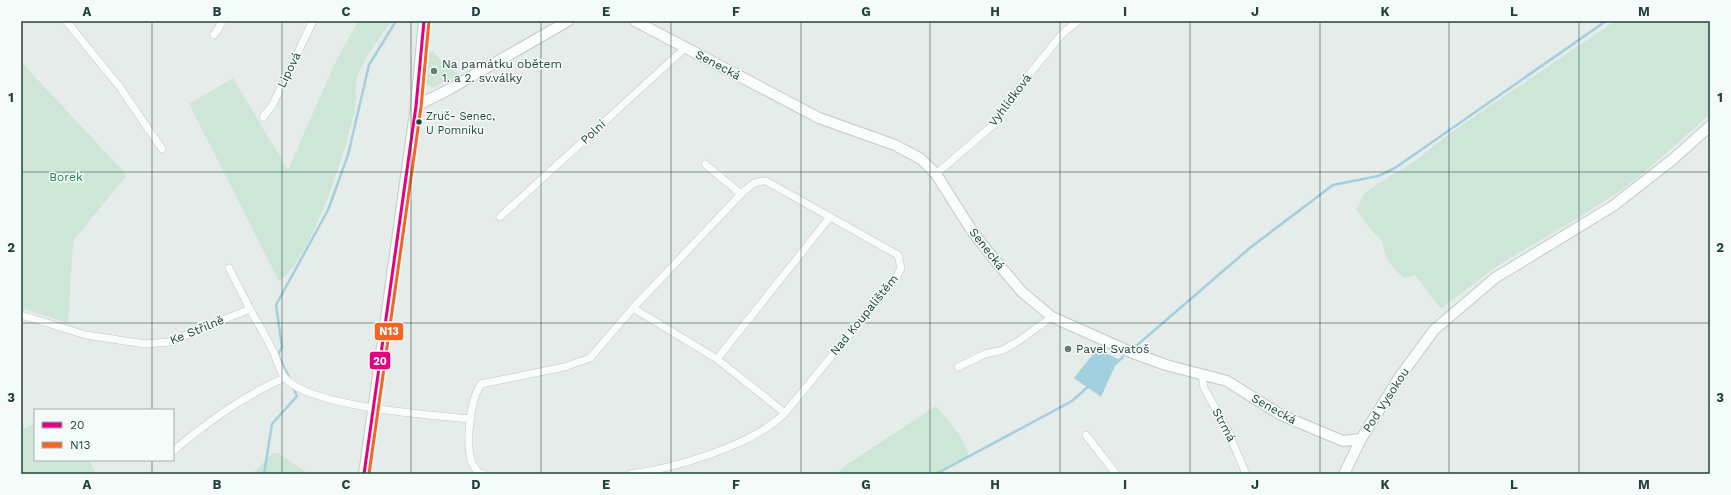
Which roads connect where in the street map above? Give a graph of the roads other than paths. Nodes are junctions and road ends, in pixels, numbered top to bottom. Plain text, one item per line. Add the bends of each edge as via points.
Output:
1 (66, 21) edge
2 (223, 21) edge
3 (313, 21) edge
4 (424, 21) edge
5 (568, 21) edge
6 (635, 21) edge
7 (1078, 21) edge
8 (214, 35) dead end
9 (684, 48) junction
10 (416, 106) junction
11 (263, 117) dead end
12 (1710, 126) edge
13 (162, 149) dead end
14 (705, 164) dead end
15 (936, 174) junction
16 (741, 194) junction
17 (500, 217) dead end
18 (830, 217) junction
19 (229, 268) dead end
20 (633, 308) junction
21 (250, 309) junction
22 (21, 315) edge
23 (1052, 316) junction
24 (717, 358) junction
25 (958, 366) dead end
26 (1202, 376) junction
27 (284, 378) junction
28 (374, 408) junction
29 (785, 413) junction
30 (471, 419) junction
31 (1086, 435) dead end
32 (1361, 439) junction
33 (174, 450) edge
34 (364, 474) edge
35 (484, 474) edge
36 (631, 474) edge
37 (1116, 474) edge
38 (1246, 474) edge
39 (1344, 474) edge

1 - 13 street via 119,86
2 - 8 street
3 - 11 street, Lipová via 272,106
4 - 10 street
5 - 10 street
6 - 9 street, Senecká
7 - 15 street, Vyhlídková via 1062,34 1022,82 993,125
9 - 15 street, Senecká via 819,118 895,145 921,159
9 - 17 street, Polní
10 - 28 street
12 - 32 street, Pod Vysokou via 1672,160 1613,206 1495,278 1434,330 1399,378
14 - 16 street
15 - 23 street, Senecká via 972,231 994,259 1022,292
16 - 18 street, Nad Koupalištěm via 753,183 759,180 766,181
16 - 20 street, Nad Koupalištěm
18 - 24 street
18 - 29 street, Nad Koupalištěm via 898,255 901,268
19 - 21 street
20 - 24 street
20 - 30 street, Nad Koupalištěm via 590,358 564,367 481,384 476,392
21 - 22 street, Ke Střílně via 169,342 145,344 86,336
21 - 27 street via 273,349
23 - 25 street via 1003,350 985,354
23 - 26 street, Senecká via 1133,353
24 - 29 street
26 - 32 street, Senecká via 1227,381 1280,415 1343,441
26 - 38 street, Strmá via 1204,388 1227,429
27 - 28 street via 309,394
27 - 33 street via 239,401
28 - 30 street
28 - 34 street
29 - 36 street, Nad Koupalištěm via 775,422 739,442 696,459
30 - 35 street, Nad Koupalištěm via 471,462 479,473
31 - 37 street
32 - 39 street, Pod Vysokou

